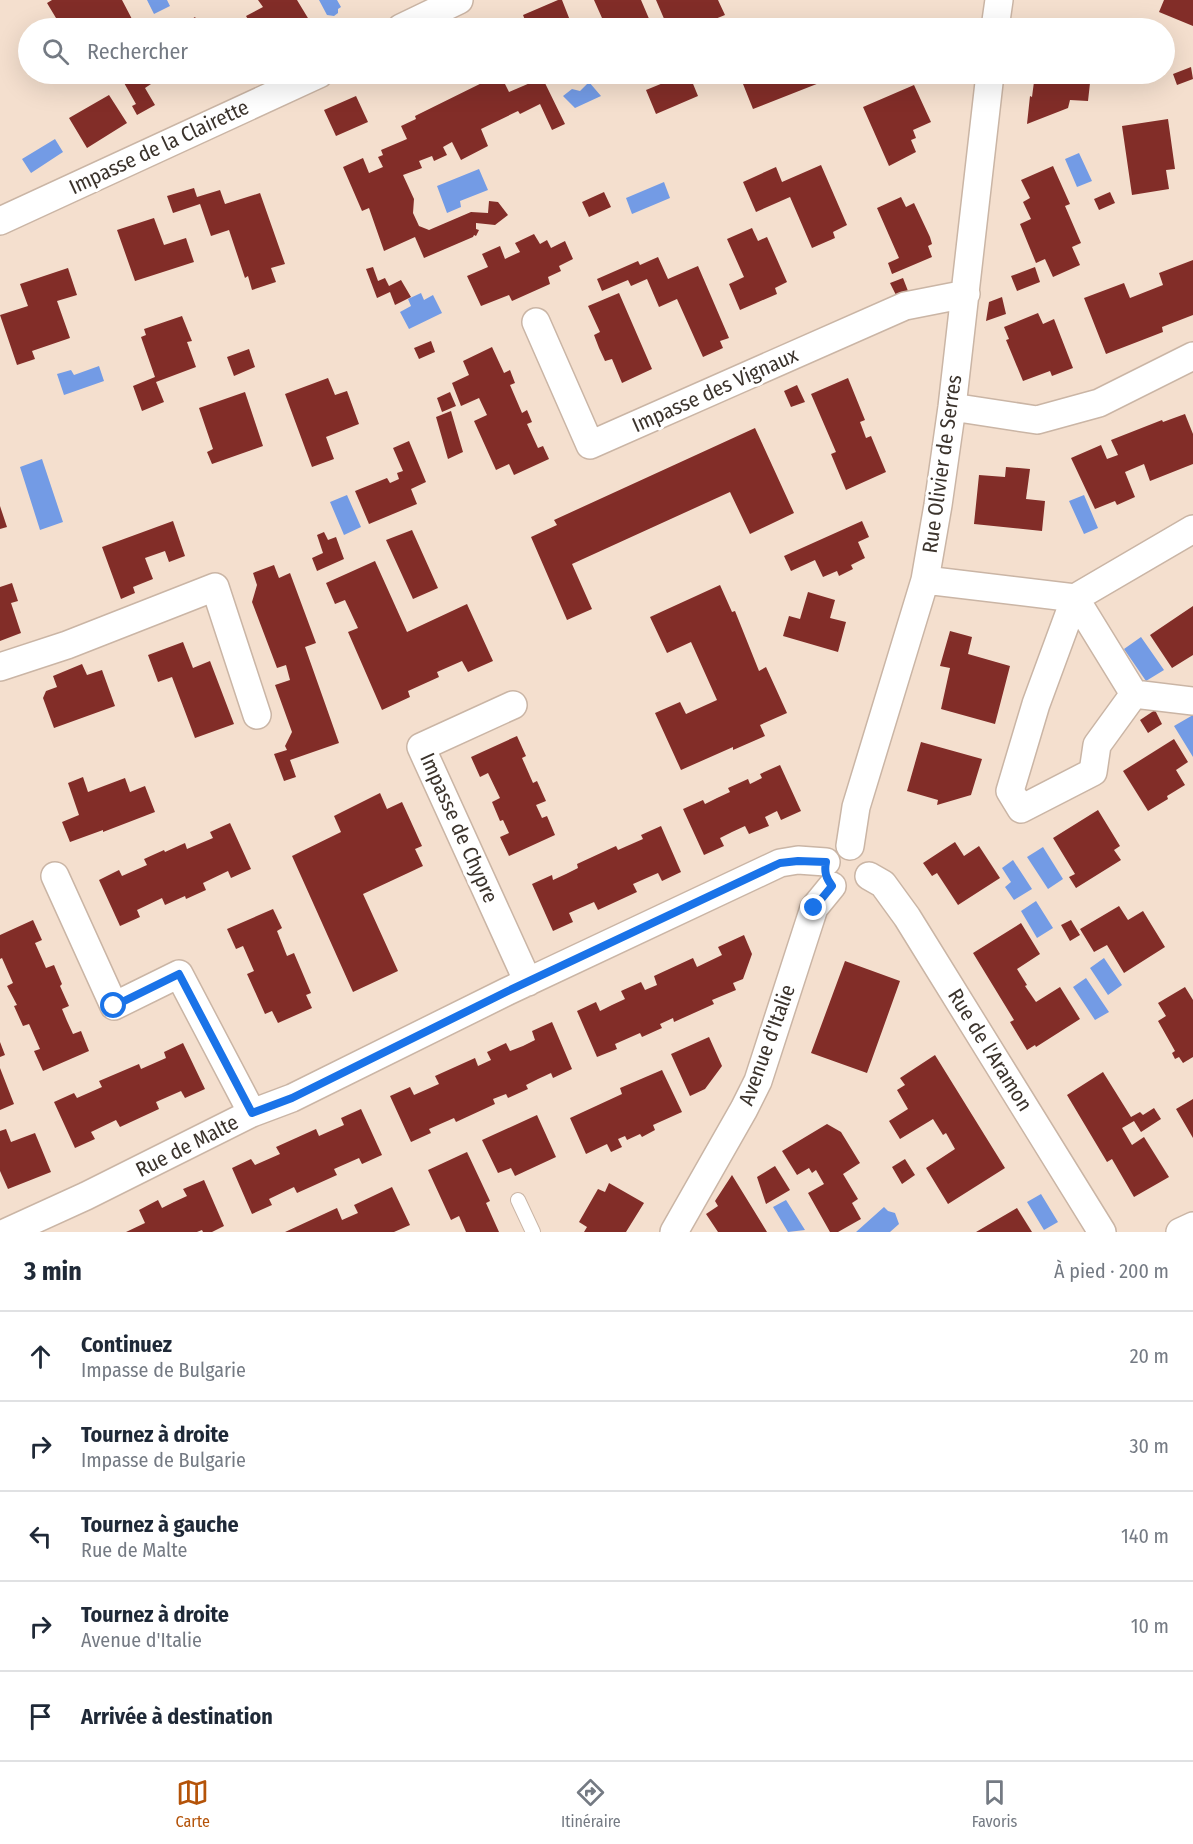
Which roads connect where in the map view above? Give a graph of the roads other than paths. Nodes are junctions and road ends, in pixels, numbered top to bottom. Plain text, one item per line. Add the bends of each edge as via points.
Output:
1 (459, 0) edge
2 (999, 0) edge
3 (422, 18) edge
4 (996, 18) edge
5 (297, 84) edge
6 (989, 84) edge
7 (0, 221) edge
8 (966, 294) junction
9 (536, 322) dead end
10 (1193, 356) edge
11 (952, 407) junction
12 (1193, 529) edge
13 (924, 580) junction
14 (1075, 598) junction
15 (0, 667) edge
16 (1134, 694) junction
17 (520, 701) dead end
18 (1193, 701) edge
19 (257, 715) dead end
20 (850, 846) junction
21 (829, 874) junction
22 (55, 876) dead end
23 (869, 876) junction
24 (528, 982) junction
25 (252, 1113) junction
26 (518, 1200) dead end
27 (1193, 1226) edge
28 (7, 1232) edge
29 (533, 1232) edge
30 (674, 1232) edge
31 (1102, 1232) edge
32 (1180, 1232) edge

1 - 3 street
2 - 4 street
5 - 7 street, Impasse de la Clairette
6 - 8 street, Rue Olivier de Serres
8 - 9 street, Impasse des Vignaux via 905,306 590,445
8 - 11 street, Rue Olivier de Serres
10 - 11 street via 1099,403 1036,420
11 - 13 street, Rue Olivier de Serres
12 - 14 street
13 - 14 street
13 - 20 street, Rue Olivier de Serres via 856,807
14 - 16 street
14 - 16 street via 1036,704 1010,791 1021,809 1093,772 1097,745
15 - 19 street via 215,587
16 - 18 street
17 - 24 street, Impasse de Chypre via 421,747
20 - 21 street via 831,853
20 - 23 street via 867,856
21 - 23 street via 840,891 849,892 858,890
21 - 24 street, Rue de Malte via 798,861 780,863
21 - 30 street, Avenue d'Italie via 814,908 758,1081
22 - 25 street via 114,1006 179,974
23 - 31 street, Rue de l'Aramon via 883,884 907,917
24 - 25 street, Rue de Malte via 292,1098
25 - 28 street, Rue de Malte
26 - 29 lane
27 - 32 street

